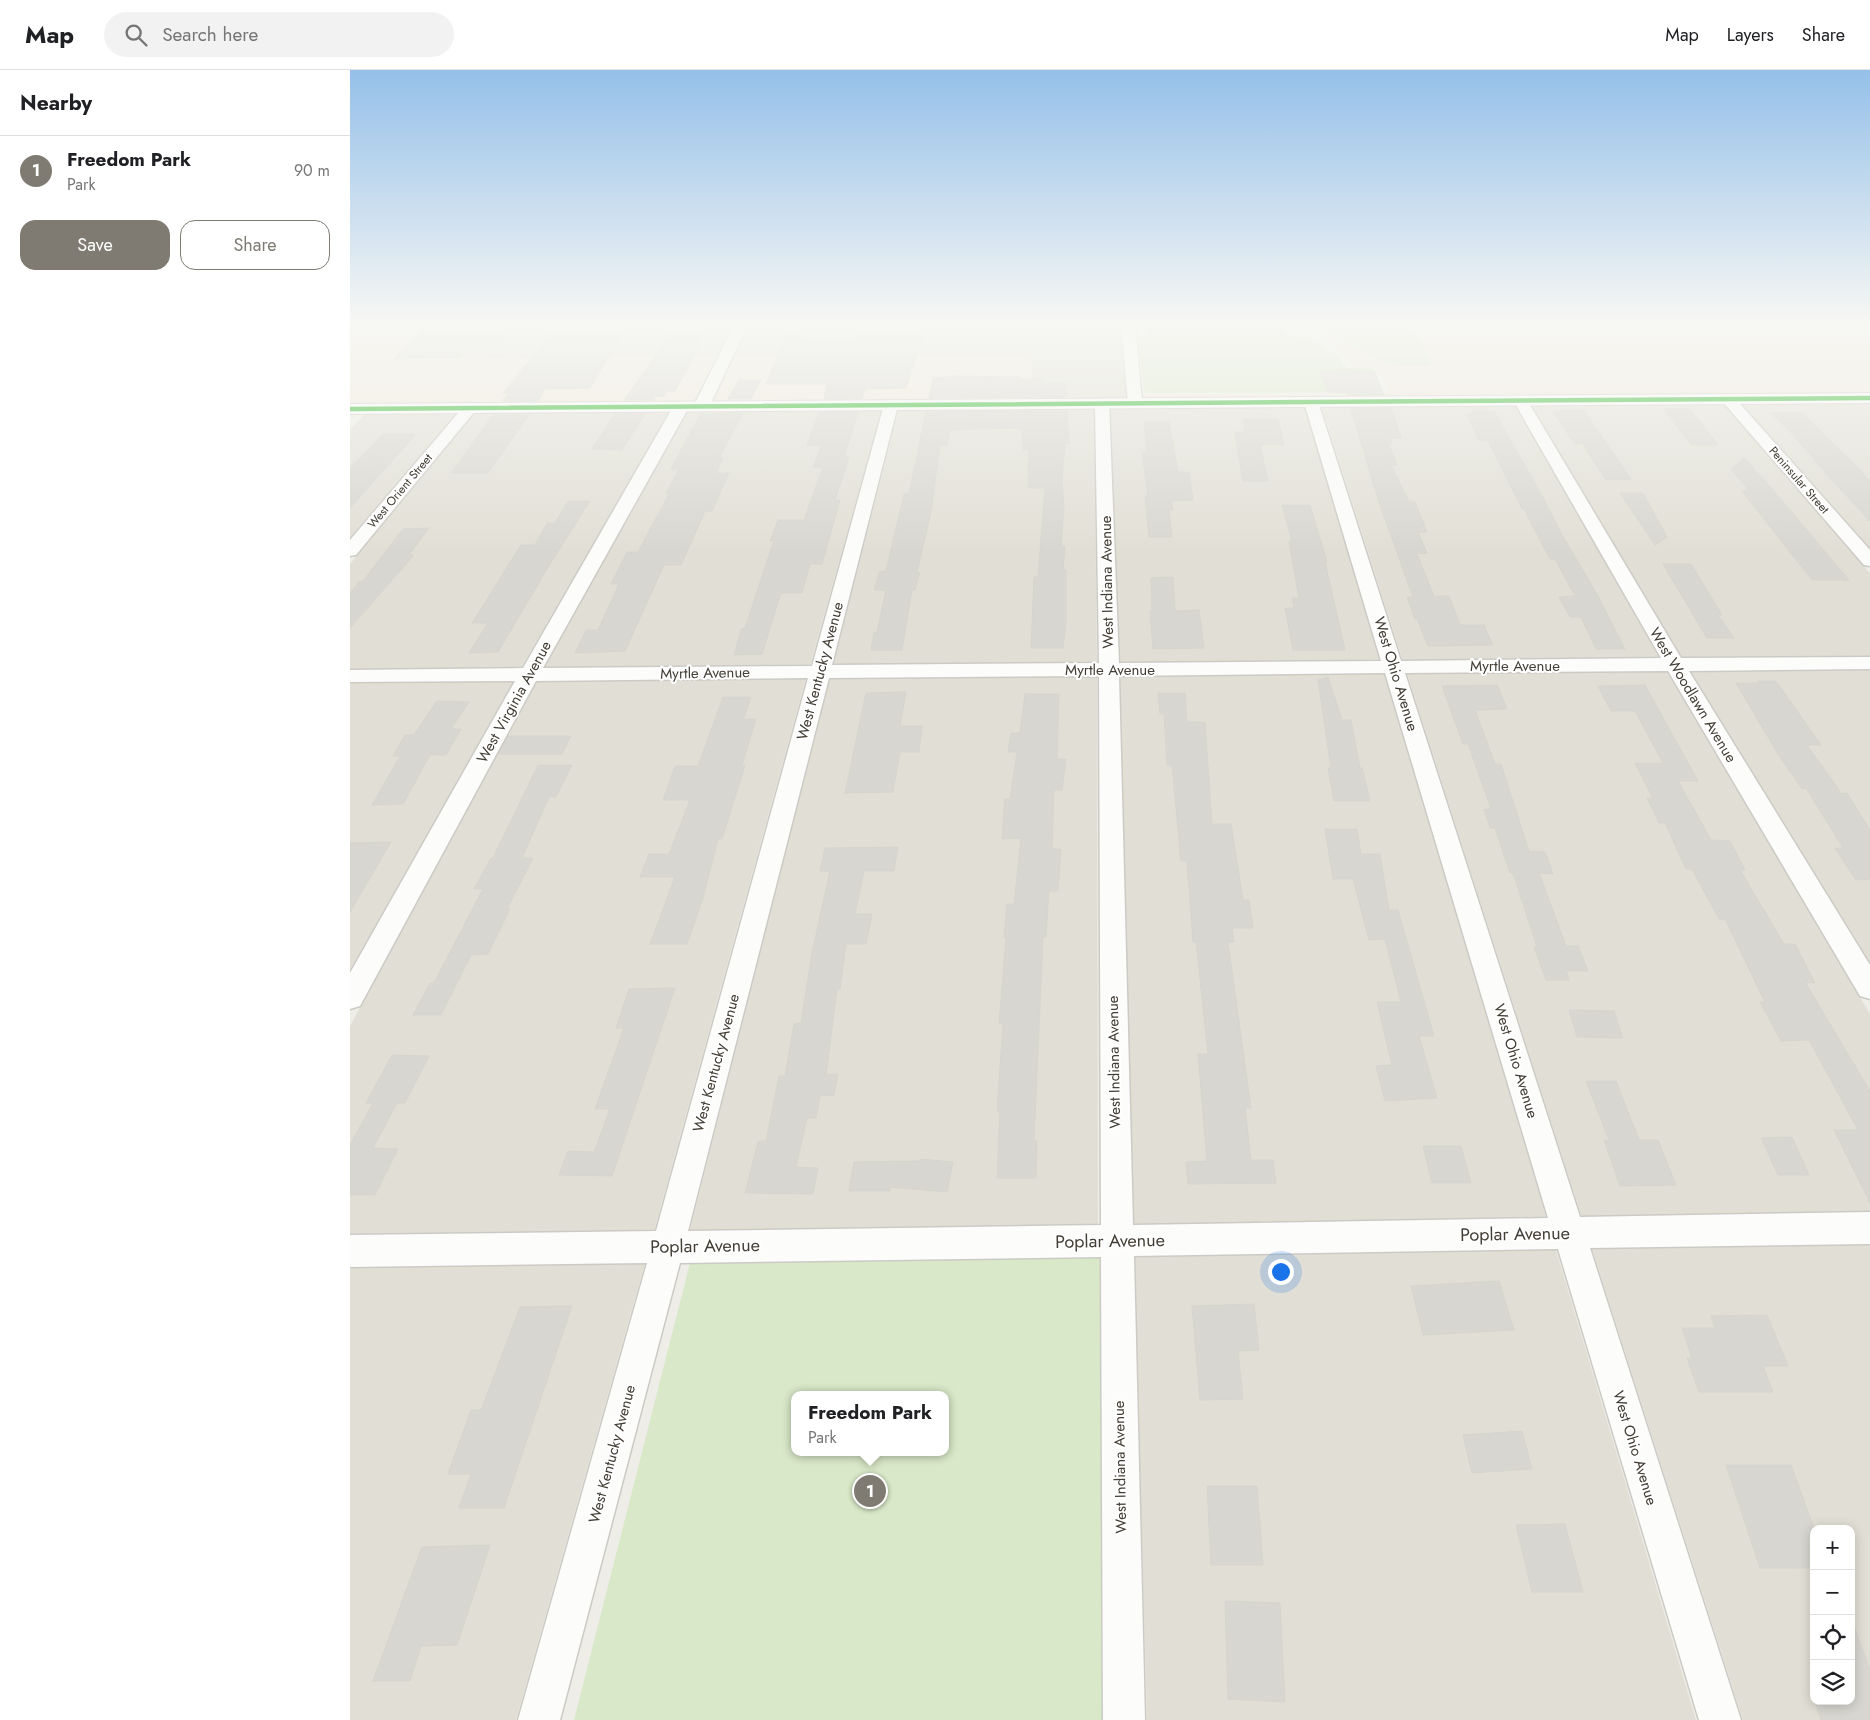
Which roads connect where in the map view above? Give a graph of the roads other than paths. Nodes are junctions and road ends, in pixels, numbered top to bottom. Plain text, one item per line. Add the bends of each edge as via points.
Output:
1 (696, 399) edge
2 (1135, 399) edge
3 (1728, 399) joint
4 (1520, 400) junction
5 (1312, 402) junction
6 (1102, 403) junction
7 (1135, 403) junction
8 (892, 405) junction
9 (691, 407) junction
10 (470, 408) junction
11 (350, 409) edge
12 (350, 552) edge
13 (1870, 561) edge
14 (1870, 663) edge
15 (1675, 665) junction
16 (1394, 668) junction
17 (1109, 670) junction
18 (820, 671) junction
19 (529, 674) junction
20 (350, 676) edge
21 (1870, 988) edge
22 (350, 998) edge
23 (1870, 1228) edge
24 (1569, 1234) junction
25 (1116, 1241) junction
26 (668, 1246) junction
27 (350, 1250) edge
28 (540, 1720) edge
29 (1124, 1720) edge
30 (1720, 1720) edge

1 - 9 street, West Virginia Avenue
2 - 7 street
3 - 4 street
3 - 13 street, Peninsular Street
4 - 5 street
4 - 15 street, West Woodlawn Avenue
5 - 7 street
5 - 16 street, West Ohio Avenue
6 - 7 street
6 - 8 street
6 - 17 street, West Indiana Avenue
8 - 9 street
8 - 18 street, West Kentucky Avenue
9 - 10 street
9 - 19 street, West Virginia Avenue
10 - 11 street
10 - 12 street, West Orient Street
14 - 15 street, Myrtle Avenue
15 - 16 street, Myrtle Avenue
15 - 21 street, West Woodlawn Avenue
16 - 17 street, Myrtle Avenue
16 - 24 street, West Ohio Avenue
17 - 18 street, Myrtle Avenue
17 - 25 street, West Indiana Avenue
18 - 19 street, Myrtle Avenue
18 - 26 street, West Kentucky Avenue
19 - 20 street, Myrtle Avenue
19 - 22 street, West Virginia Avenue
23 - 24 street, Poplar Avenue
24 - 25 street, Poplar Avenue
24 - 30 street, West Ohio Avenue
25 - 26 street, Poplar Avenue
25 - 29 street, West Indiana Avenue
26 - 27 street, Poplar Avenue
26 - 28 street, West Kentucky Avenue

